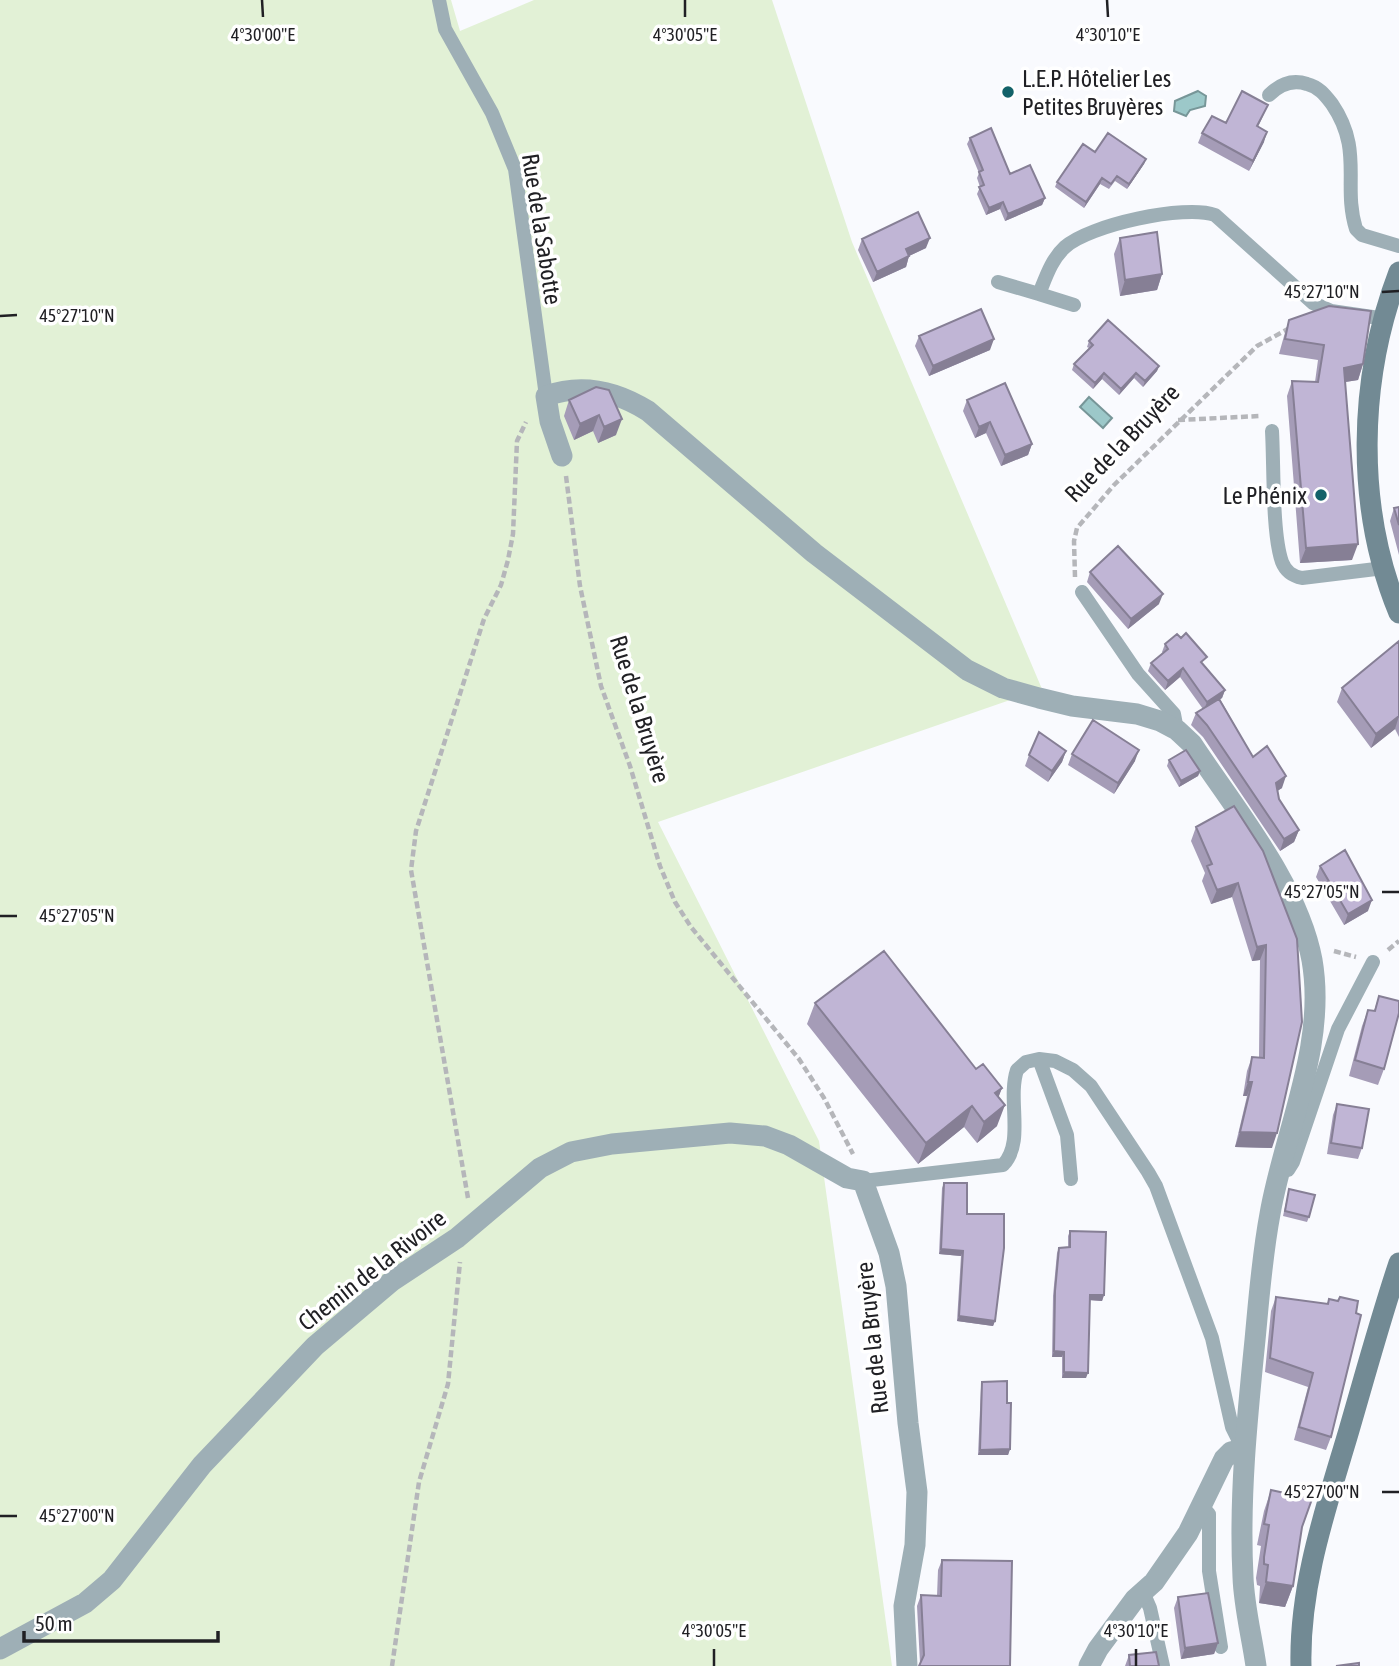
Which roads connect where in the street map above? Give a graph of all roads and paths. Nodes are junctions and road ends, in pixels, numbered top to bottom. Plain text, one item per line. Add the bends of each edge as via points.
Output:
1 (439, 0) edge
2 (1269, 95) dead end
3 (1399, 246) edge
4 (1399, 272) edge
5 (998, 282) dead end
6 (1039, 294) junction
7 (1074, 305) dead end
8 (1331, 312) junction
9 (1386, 319) junction
10 (546, 396) junction
11 (1272, 431) dead end
12 (562, 456) joint
13 (1384, 568) junction
14 (1082, 592) joint
15 (1399, 613) edge
16 (1177, 730) junction
17 (1324, 948) dead end
18 (1373, 961) joint
19 (1039, 1059) junction
20 (1279, 1170) junction
21 (1071, 1179) dead end
22 (863, 1181) junction
23 (475, 1222) junction
24 (457, 1238) junction
25 (1399, 1263) edge
26 (1244, 1449) junction
27 (1202, 1506) junction
28 (1143, 1592) junction
29 (1221, 1647) edge
30 (0, 1649) edge
31 (392, 1666) edge
32 (907, 1666) edge
33 (1089, 1666) edge
34 (1163, 1666) edge
35 (1256, 1666) edge
36 (1301, 1666) edge

1 - 10 lane, Rue de la Sabotte via 446,29 492,113 514,169
2 - 3 lane via 1285,83 1299,82 1324,93 1346,129 1352,151 1356,229
4 - 9 main road
5 - 6 lane
6 - 7 lane
6 - 8 lane via 1055,257 1078,237 1118,223 1199,211 1215,215 1313,303
8 - 9 lane
8 - 14 path, Rue de la Bruyère via 1257,346 1114,485 1077,528 1075,578
9 - 13 main road via 1377,351 1366,469 1372,522
10 - 12 street
10 - 16 street via 561,391 611,392 648,411 814,553 967,670 1003,688 1072,706 1137,714
10 - 23 path via 528,416 517,441 508,561 484,619 416,831 411,870
11 - 13 lane via 1279,547 1287,571 1302,578
12 - 22 path, Rue de la Bruyère via 580,586 601,686 660,866 691,927 799,1059 849,1144
13 - 15 main road
14 - 16 lane via 1138,674 1174,714
16 - 20 street via 1192,744 1273,868 1292,904 1312,961 1307,1069
17 - 18 path
18 - 20 lane via 1338,1029 1293,1162 1289,1170
19 - 21 lane via 1067,1135
19 - 22 lane via 1017,1070 1012,1156 1003,1166
19 - 26 lane via 1073,1070 1091,1086 1156,1186 1212,1338 1231,1427
20 - 26 street via 1266,1237
22 - 23 street, Chemin de la Rivoire via 847,1178 765,1136 730,1133 665,1138 571,1152 521,1182
22 - 32 street, Rue de la Bruyère via 896,1286 917,1492 915,1545 904,1606
23 - 24 street, Chemin de la Rivoire
24 - 30 street, Chemin de la Rivoire via 392,1281 315,1346 202,1465 111,1580 85,1603
24 - 31 path via 461,1256 447,1384 419,1482
25 - 36 main road via 1310,1571
26 - 27 street via 1224,1459
26 - 35 street via 1243,1577
27 - 28 street via 1188,1534
27 - 29 lane via 1209,1514 1209,1571
28 - 33 street
28 - 34 lane

